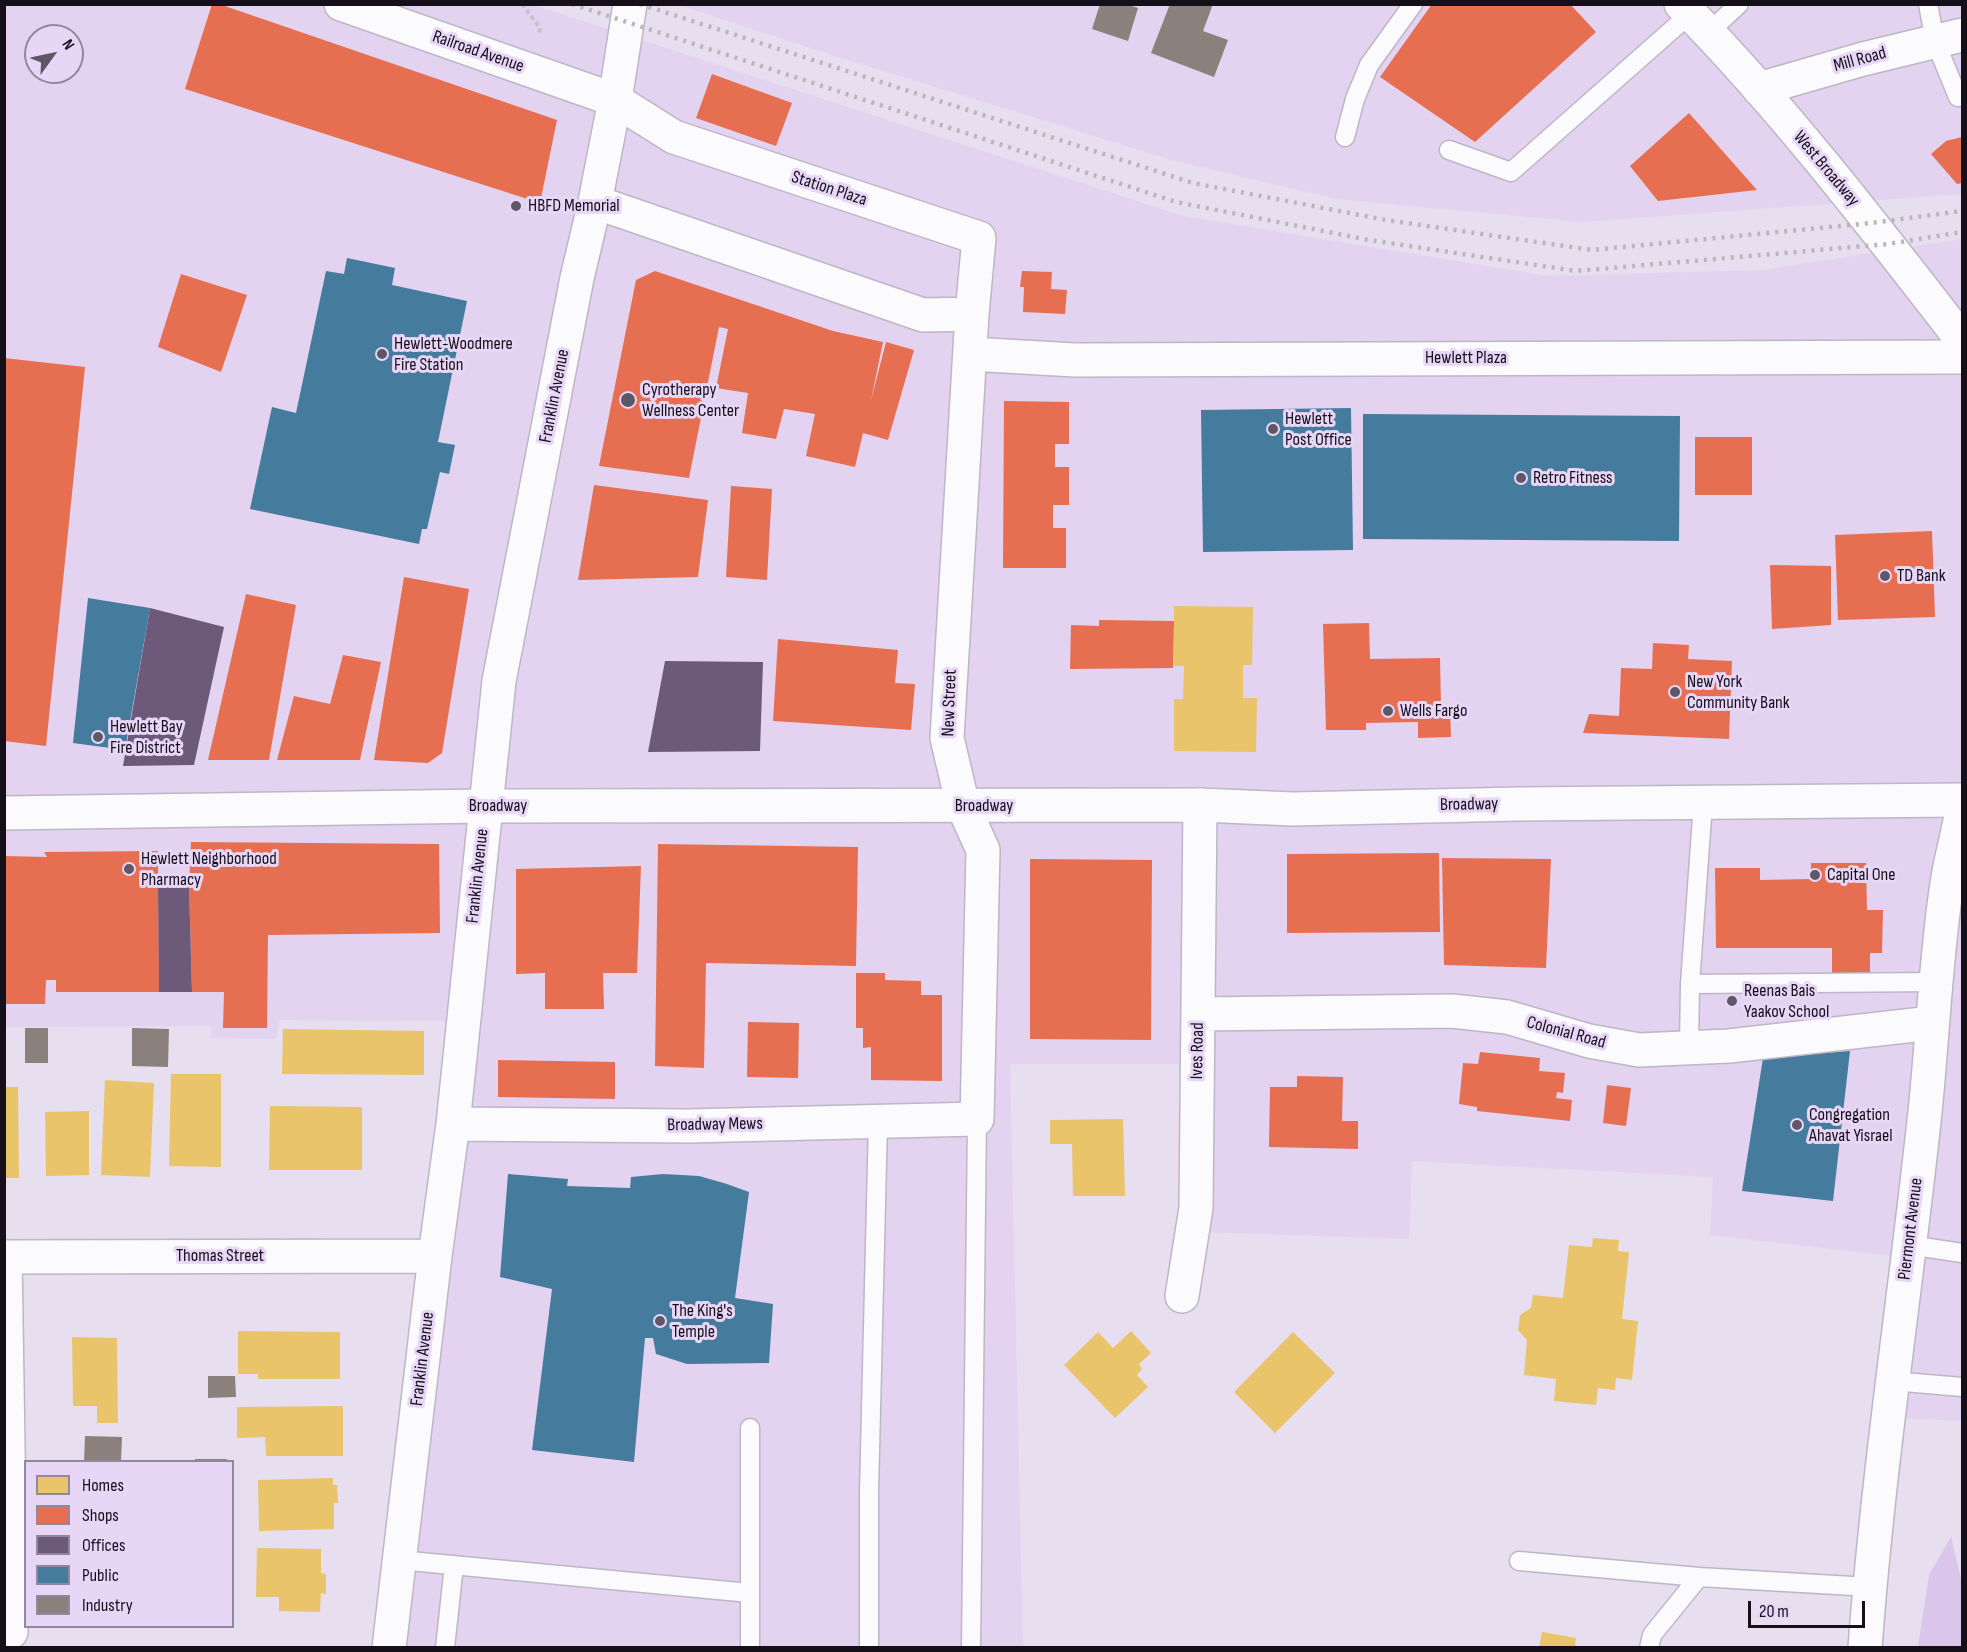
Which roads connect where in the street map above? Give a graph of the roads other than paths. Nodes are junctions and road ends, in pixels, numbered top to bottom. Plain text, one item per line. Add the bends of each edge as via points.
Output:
1 (341, 4) edge
2 (630, 4) edge
3 (1413, 4) edge
4 (1738, 4) edge
5 (1928, 4) edge
6 (1693, 17) edge
7 (1949, 38) edge
8 (1759, 89) junction
9 (1962, 96) edge
10 (615, 100) junction
11 (1346, 137) dead end
12 (1449, 150) dead end
13 (595, 202) junction
14 (972, 314) junction
15 (1962, 340) edge
16 (970, 354) junction
17 (1962, 357) edge
18 (1962, 800) edge
19 (1703, 803) junction
20 (1200, 805) junction
21 (486, 806) junction
22 (963, 806) junction
23 (1962, 811) edge
24 (4, 813) edge
25 (1936, 982) junction
26 (1690, 984) junction
27 (1199, 1014) junction
28 (1932, 1023) junction
29 (1689, 1048) junction
30 (977, 1119) junction
31 (878, 1122) junction
32 (453, 1124) junction
33 (1908, 1245) junction
34 (1962, 1253) edge
35 (435, 1256) junction
36 (5, 1257) edge
37 (1182, 1296) dead end
38 (1892, 1381) junction
39 (1962, 1387) edge
40 (750, 1428) dead end
41 (399, 1560) junction
42 (1520, 1561) dead end
43 (454, 1565) junction
44 (1699, 1577) junction
45 (1870, 1587) junction
46 (750, 1593) junction
47 (11, 1632) dead end
48 (388, 1647) edge
49 (445, 1647) edge
50 (750, 1647) edge
51 (869, 1647) edge
52 (971, 1647) edge
53 (1649, 1647) edge
54 (1865, 1647) edge

1 - 10 street, Railroad Avenue
2 - 10 street, Franklin Avenue
3 - 11 lane via 1369,65
4 - 6 lane
5 - 7 lane
6 - 8 street, West Broadway
6 - 12 lane via 1511,172
7 - 8 street, Mill Road
7 - 9 lane via 1958,98
8 - 15 street, West Broadway
10 - 13 street, Franklin Avenue
10 - 14 street, Station Plaza via 674,137 979,238
13 - 14 street via 923,315
13 - 21 street, Franklin Avenue via 499,681
14 - 16 street, Station Plaza
16 - 17 street, Hewlett Plaza via 1075,360
16 - 22 street, New Street via 947,738
18 - 19 street, Broadway
19 - 20 street, Broadway via 1293,809
19 - 26 lane
20 - 22 street, Broadway
20 - 27 street, Ives Road
21 - 22 street, Broadway
21 - 24 street, Broadway
21 - 32 street, Franklin Avenue
22 - 30 street, New Street via 983,850
23 - 25 street, Piermont Avenue via 1948,877
25 - 26 lane
25 - 28 street, Piermont Avenue
26 - 29 lane
27 - 29 street, Colonial Road via 1452,1011 1507,1017 1589,1041 1639,1050
27 - 37 street, Ives Road via 1196,1208
28 - 29 street, Colonial Road
28 - 33 street, Piermont Avenue
30 - 31 street, Broadway Mews
30 - 52 lane
31 - 32 street, Broadway Mews via 689,1126
31 - 51 lane
32 - 35 street, Franklin Avenue
33 - 34 lane
33 - 38 street, Piermont Avenue
35 - 36 street, Thomas Street
35 - 41 street, Franklin Avenue
36 - 47 street
38 - 39 lane
38 - 45 street, Piermont Avenue
40 - 46 lane
41 - 43 lane
41 - 48 street, Franklin Avenue
42 - 44 lane
43 - 46 lane
43 - 49 lane
44 - 45 lane
44 - 53 lane via 1652,1635
45 - 54 street, Piermont Avenue
46 - 50 lane

